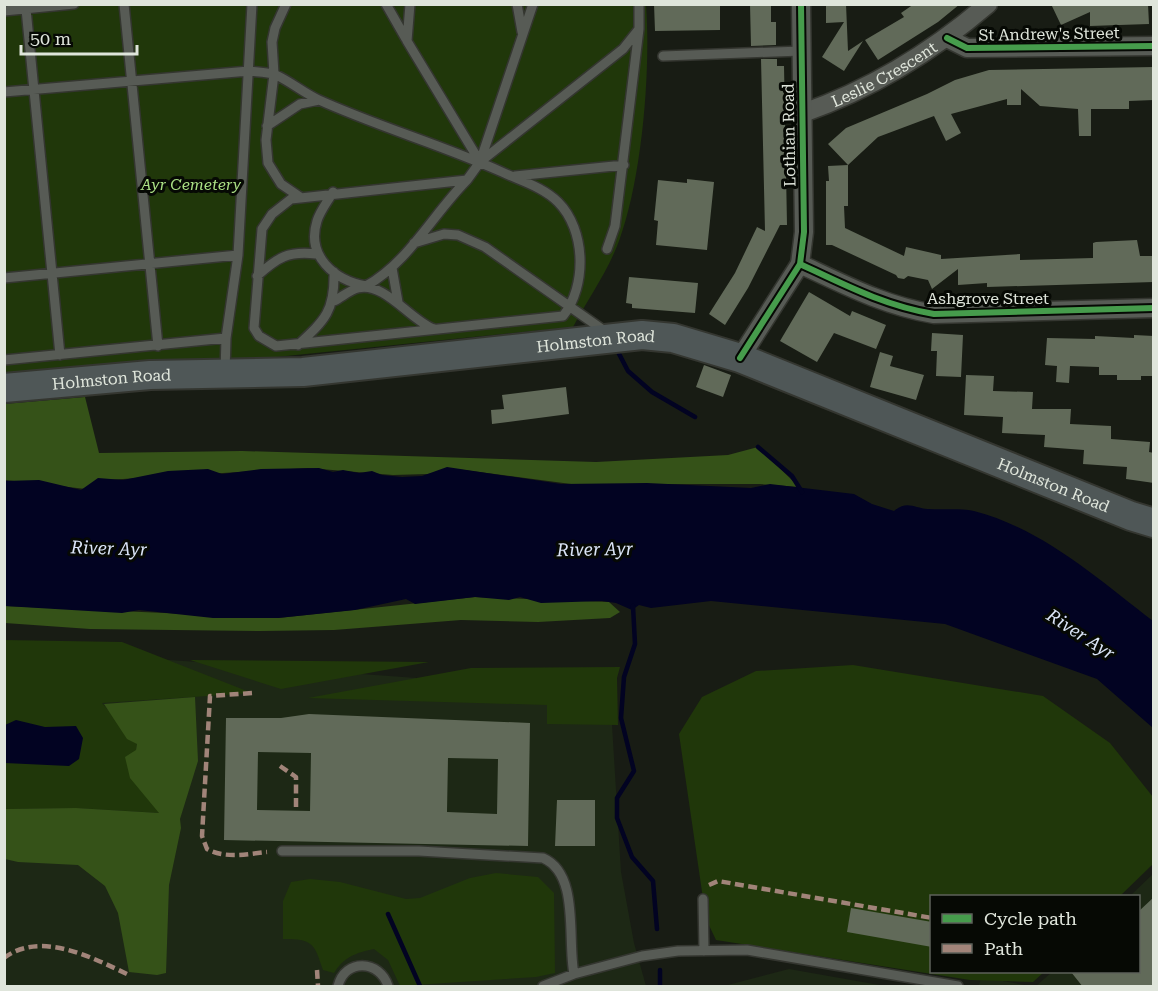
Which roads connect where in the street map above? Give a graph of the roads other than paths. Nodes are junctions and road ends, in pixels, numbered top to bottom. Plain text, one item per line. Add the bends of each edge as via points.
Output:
1 (74, 4) edge
2 (124, 4) edge
3 (252, 4) edge
4 (286, 4) edge
5 (386, 4) edge
6 (410, 4) edge
7 (517, 4) edge
8 (533, 4) edge
9 (639, 4) edge
10 (801, 4) edge
11 (988, 4) edge
12 (26, 9) junction
13 (4, 11) edge
14 (639, 29) junction
15 (522, 36) junction
16 (947, 38) junction
17 (407, 41) junction
18 (1154, 46) edge
19 (801, 51) junction
20 (663, 56) dead end
21 (249, 70) junction
22 (274, 74) junction
23 (131, 81) junction
24 (34, 89) junction
25 (4, 92) edge
26 (319, 100) junction
27 (802, 113) junction
28 (267, 126) junction
29 (480, 162) junction
30 (624, 165) junction
31 (513, 177) junction
32 (467, 180) junction
33 (333, 192) junction
34 (300, 197) junction
35 (414, 243) junction
36 (607, 249) dead end
37 (316, 254) junction
38 (238, 255) junction
39 (148, 264) junction
40 (800, 264) junction
41 (392, 268) junction
42 (334, 272) junction
43 (51, 274) junction
44 (257, 276) junction
45 (4, 278) edge
46 (366, 286) junction
47 (334, 301) junction
48 (398, 304) junction
49 (570, 307) junction
50 (1154, 308) edge
51 (437, 330) junction
52 (611, 336) junction
53 (226, 338) junction
54 (298, 345) junction
55 (158, 346) junction
56 (60, 355) junction
57 (740, 358) junction
58 (4, 360) edge
59 (225, 373) junction
60 (4, 388) edge
61 (1154, 523) edge
62 (282, 851) dead end
63 (703, 899) dead end
64 (704, 951) junction
65 (574, 974) junction
66 (338, 987) edge
67 (388, 987) edge
68 (543, 987) edge
69 (958, 987) edge

1 - 12 lane
2 - 23 lane
3 - 21 lane
4 - 22 lane via 272,42
5 - 17 lane
6 - 17 lane
7 - 15 lane
8 - 15 lane
9 - 14 lane
10 - 19 street, Lothian Road
11 - 16 street, Leslie Crescent
12 - 13 lane
12 - 24 lane
14 - 29 lane via 623,49
14 - 30 lane
15 - 29 lane
16 - 18 street, St Andrew's Street via 967,48
16 - 27 street, Leslie Crescent via 872,86
17 - 29 lane
19 - 20 lane
19 - 27 street, Lothian Road
21 - 22 lane
21 - 23 lane
21 - 38 lane
22 - 26 lane
22 - 28 lane
23 - 24 lane
23 - 39 lane
24 - 25 lane
24 - 43 lane
26 - 28 lane via 300,104
26 - 29 lane
27 - 40 street, Lothian Road via 804,232
28 - 34 lane via 267,163 282,184
29 - 31 lane
29 - 32 lane
30 - 31 lane
30 - 36 lane via 615,226
31 - 49 lane via 544,191 572,220 581,261
32 - 33 lane
32 - 35 lane
33 - 34 lane
33 - 37 lane via 317,219
34 - 44 lane via 272,214 262,229
35 - 41 lane
35 - 49 lane via 444,234 458,235 485,247
37 - 42 lane
37 - 44 lane via 285,255
38 - 39 lane
38 - 53 lane
39 - 43 lane
39 - 55 lane
40 - 50 street, Ashgrove Street via 868,297 934,314
40 - 57 street
41 - 46 lane
41 - 48 lane
42 - 46 lane
42 - 47 lane
43 - 45 lane
43 - 56 lane
44 - 54 lane via 254,328 259,336 276,346
46 - 47 lane
46 - 48 lane via 390,296
47 - 54 lane via 320,325
48 - 51 lane via 421,324
49 - 51 lane via 563,316
49 - 52 lane
51 - 54 lane
52 - 57 main road, Holmston Road via 673,338
52 - 59 main road, Holmston Road via 315,371
53 - 55 lane
53 - 59 lane
55 - 56 lane
56 - 58 lane
57 - 61 main road, Holmston Road
59 - 60 main road, Holmston Road via 150,375
62 - 65 lane via 419,851 543,858 563,874
63 - 64 lane
64 - 65 lane via 642,956
64 - 69 lane via 747,950
65 - 68 lane
66 - 67 lane via 349,969 365,965 380,971

